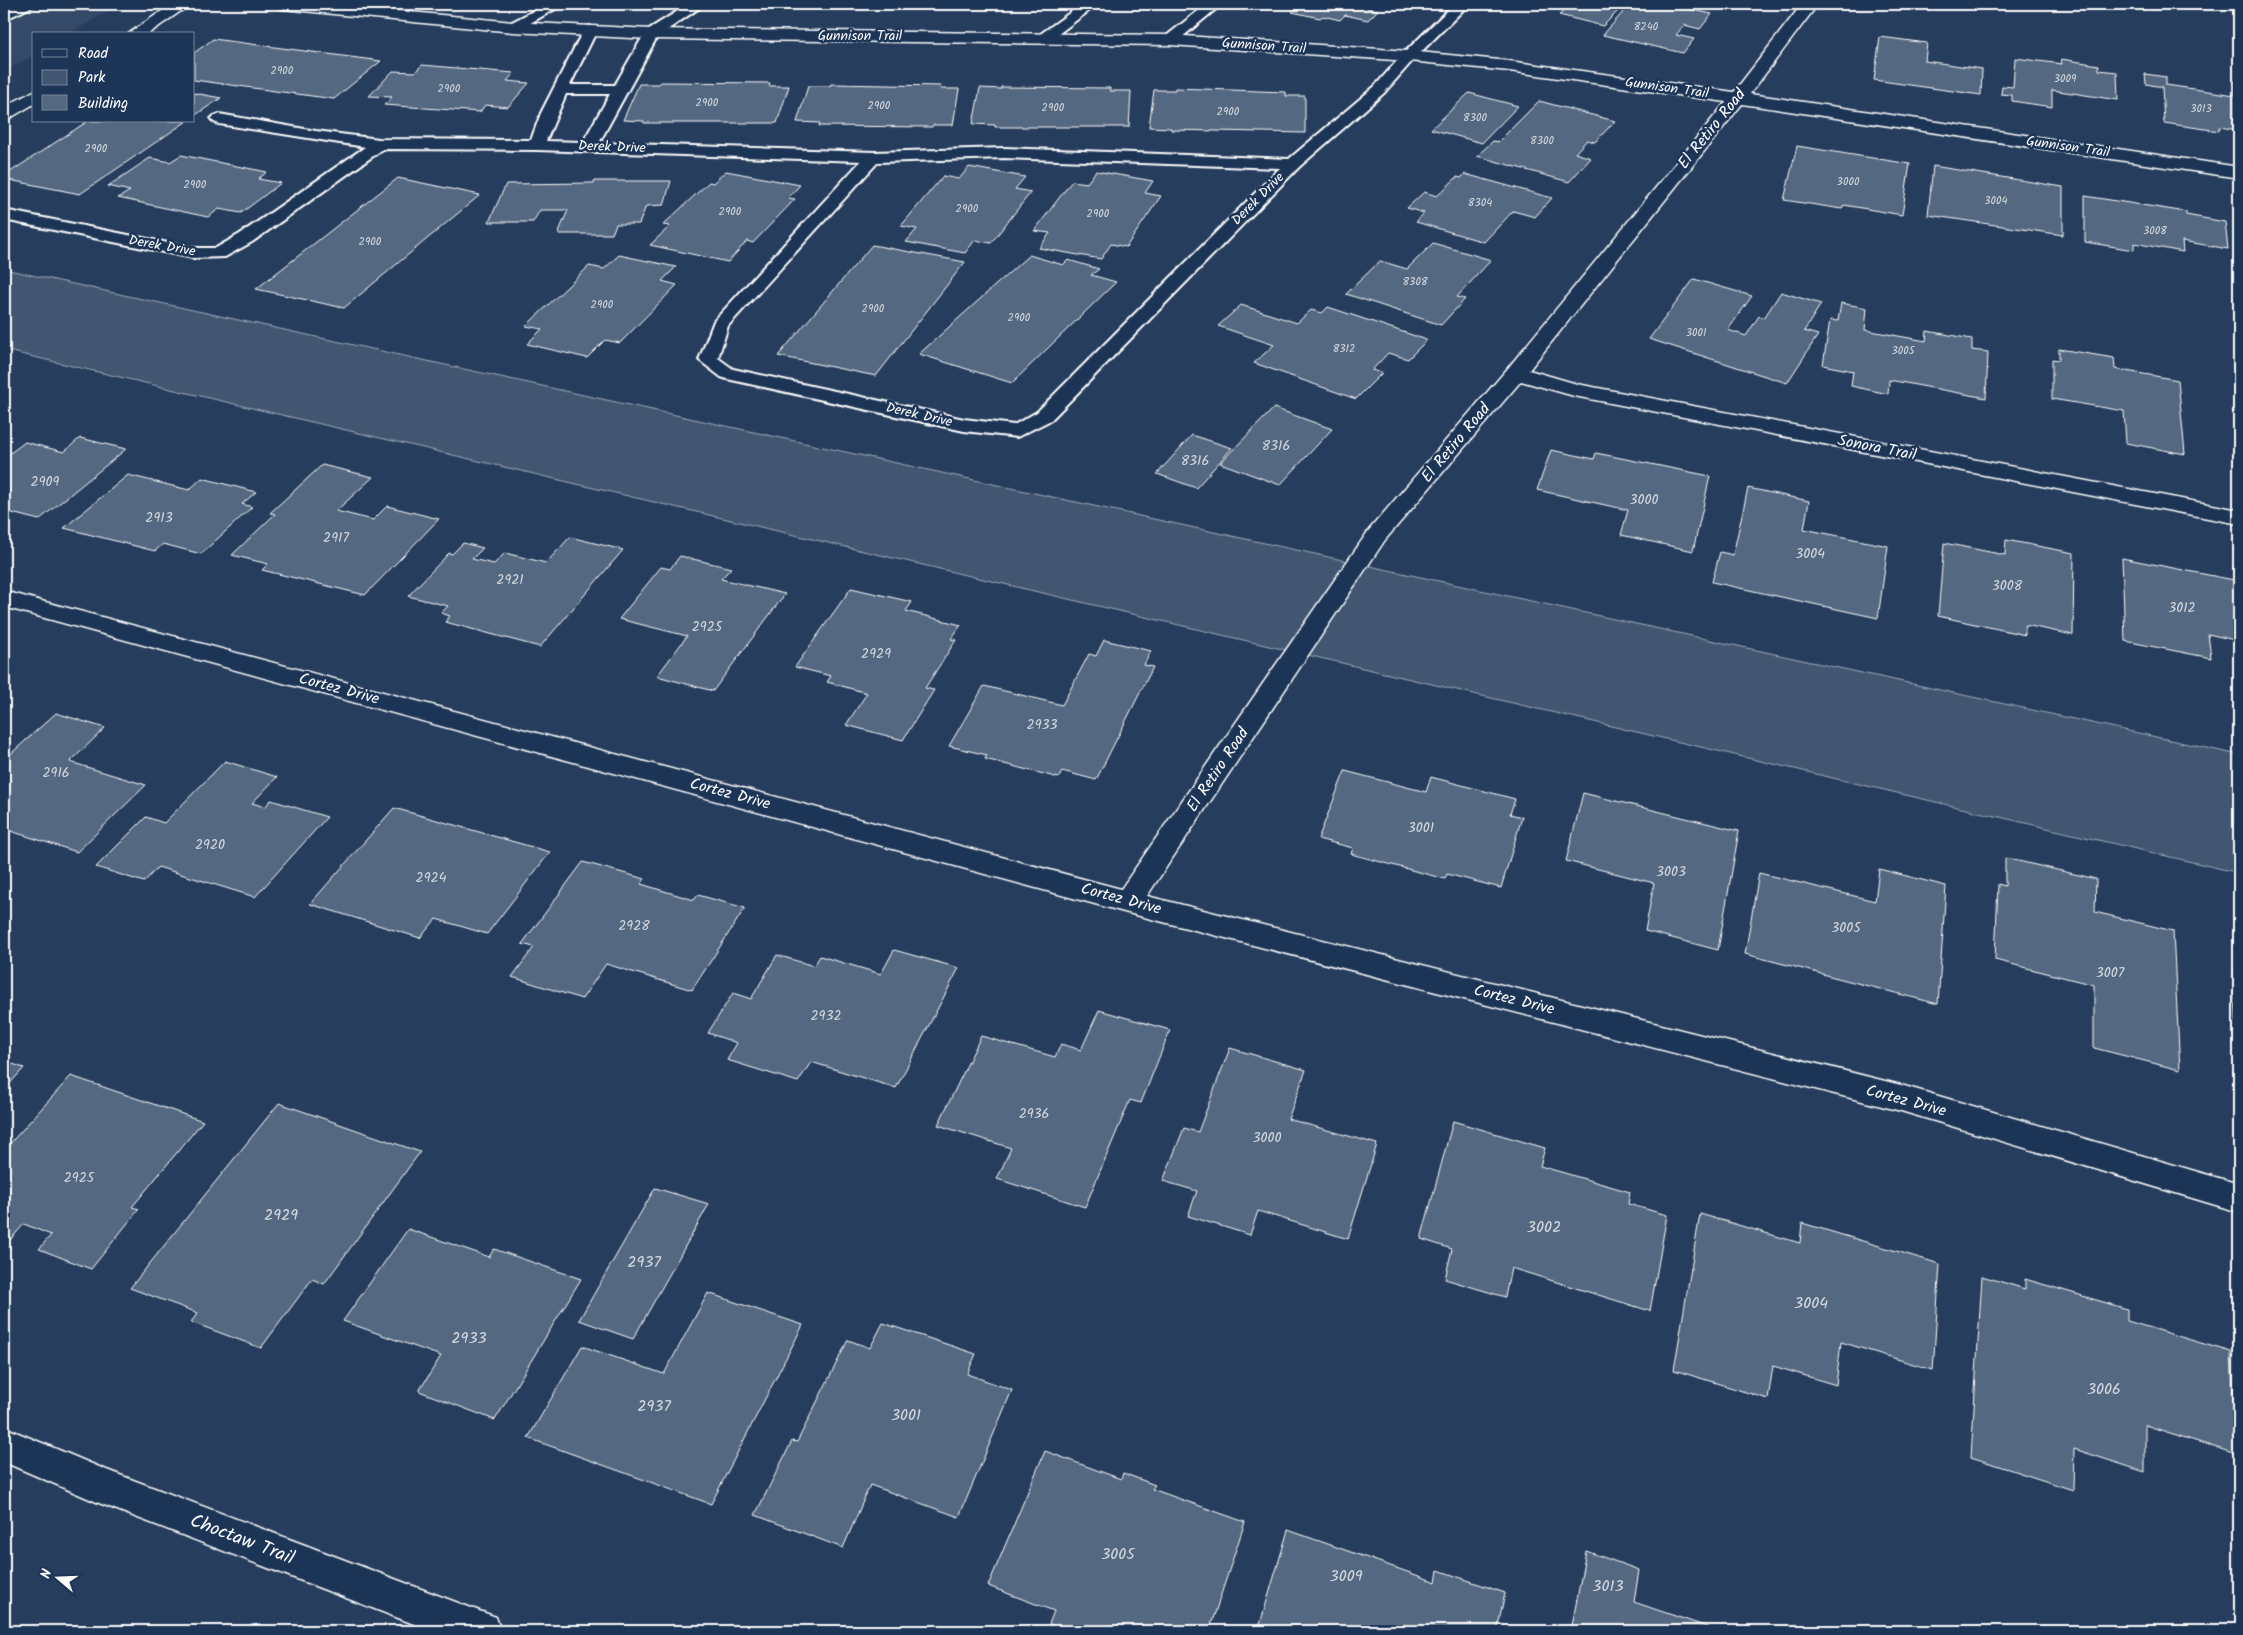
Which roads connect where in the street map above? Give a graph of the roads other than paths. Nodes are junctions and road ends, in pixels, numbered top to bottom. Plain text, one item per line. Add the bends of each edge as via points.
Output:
1 (26, 4) edge
2 (183, 4) edge
3 (283, 4) edge
4 (558, 4) edge
5 (698, 4) edge
6 (1091, 4) edge
7 (1215, 4) edge
8 (1462, 4) edge
9 (1810, 4) edge
10 (4, 16) edge
11 (513, 28) junction
12 (590, 30) junction
13 (139, 32) edge
14 (651, 34) junction
15 (1044, 38) junction
16 (1170, 40) junction
17 (1409, 56) junction
18 (561, 89) junction
19 (620, 90) junction
20 (32, 97) edge
21 (1738, 98) junction
22 (4, 114) edge
23 (219, 119) dead end
24 (379, 144) junction
25 (538, 145) junction
26 (589, 146) junction
27 (874, 157) junction
28 (1293, 164) junction
29 (2239, 172) edge
30 (4, 216) edge
31 (1516, 372) junction
32 (2239, 517) edge
33 (4, 599) edge
34 (1128, 902) junction
35 (2239, 1198) edge
36 (4, 1444) edge
37 (482, 1631) edge

1 - 10 lane
2 - 13 street
3 - 11 street, Gunnison Trail
4 - 11 lane
5 - 14 lane
6 - 15 lane
7 - 16 lane
8 - 17 lane, Derek Drive
9 - 21 street, El Retiro Road
11 - 12 street, Gunnison Trail
12 - 14 street, Gunnison Trail
12 - 18 lane
14 - 15 street, Gunnison Trail
14 - 19 lane
15 - 16 street, Gunnison Trail
16 - 17 street, Gunnison Trail
17 - 21 street, Gunnison Trail via 1509,66
17 - 28 lane, Derek Drive via 1379,90
18 - 19 lane
18 - 25 lane
19 - 26 lane
20 - 22 street
21 - 29 street, Gunnison Trail
21 - 31 street, El Retiro Road
23 - 24 lane, Derek Drive
24 - 25 lane, Derek Drive
24 - 30 lane, Derek Drive via 246,238 218,253 193,253
25 - 26 lane, Derek Drive
26 - 27 lane, Derek Drive
27 - 28 lane, Derek Drive via 1004,153
27 - 28 lane, Derek Drive via 720,325 708,360 727,373 964,425 1017,431 1044,416
31 - 32 street, Sonora Trail via 1574,390
31 - 34 street, El Retiro Road via 1377,536
33 - 34 street, Cortez Drive
34 - 35 street, Cortez Drive via 1901,1098
36 - 37 street, Choctaw Trail via 99,1485

